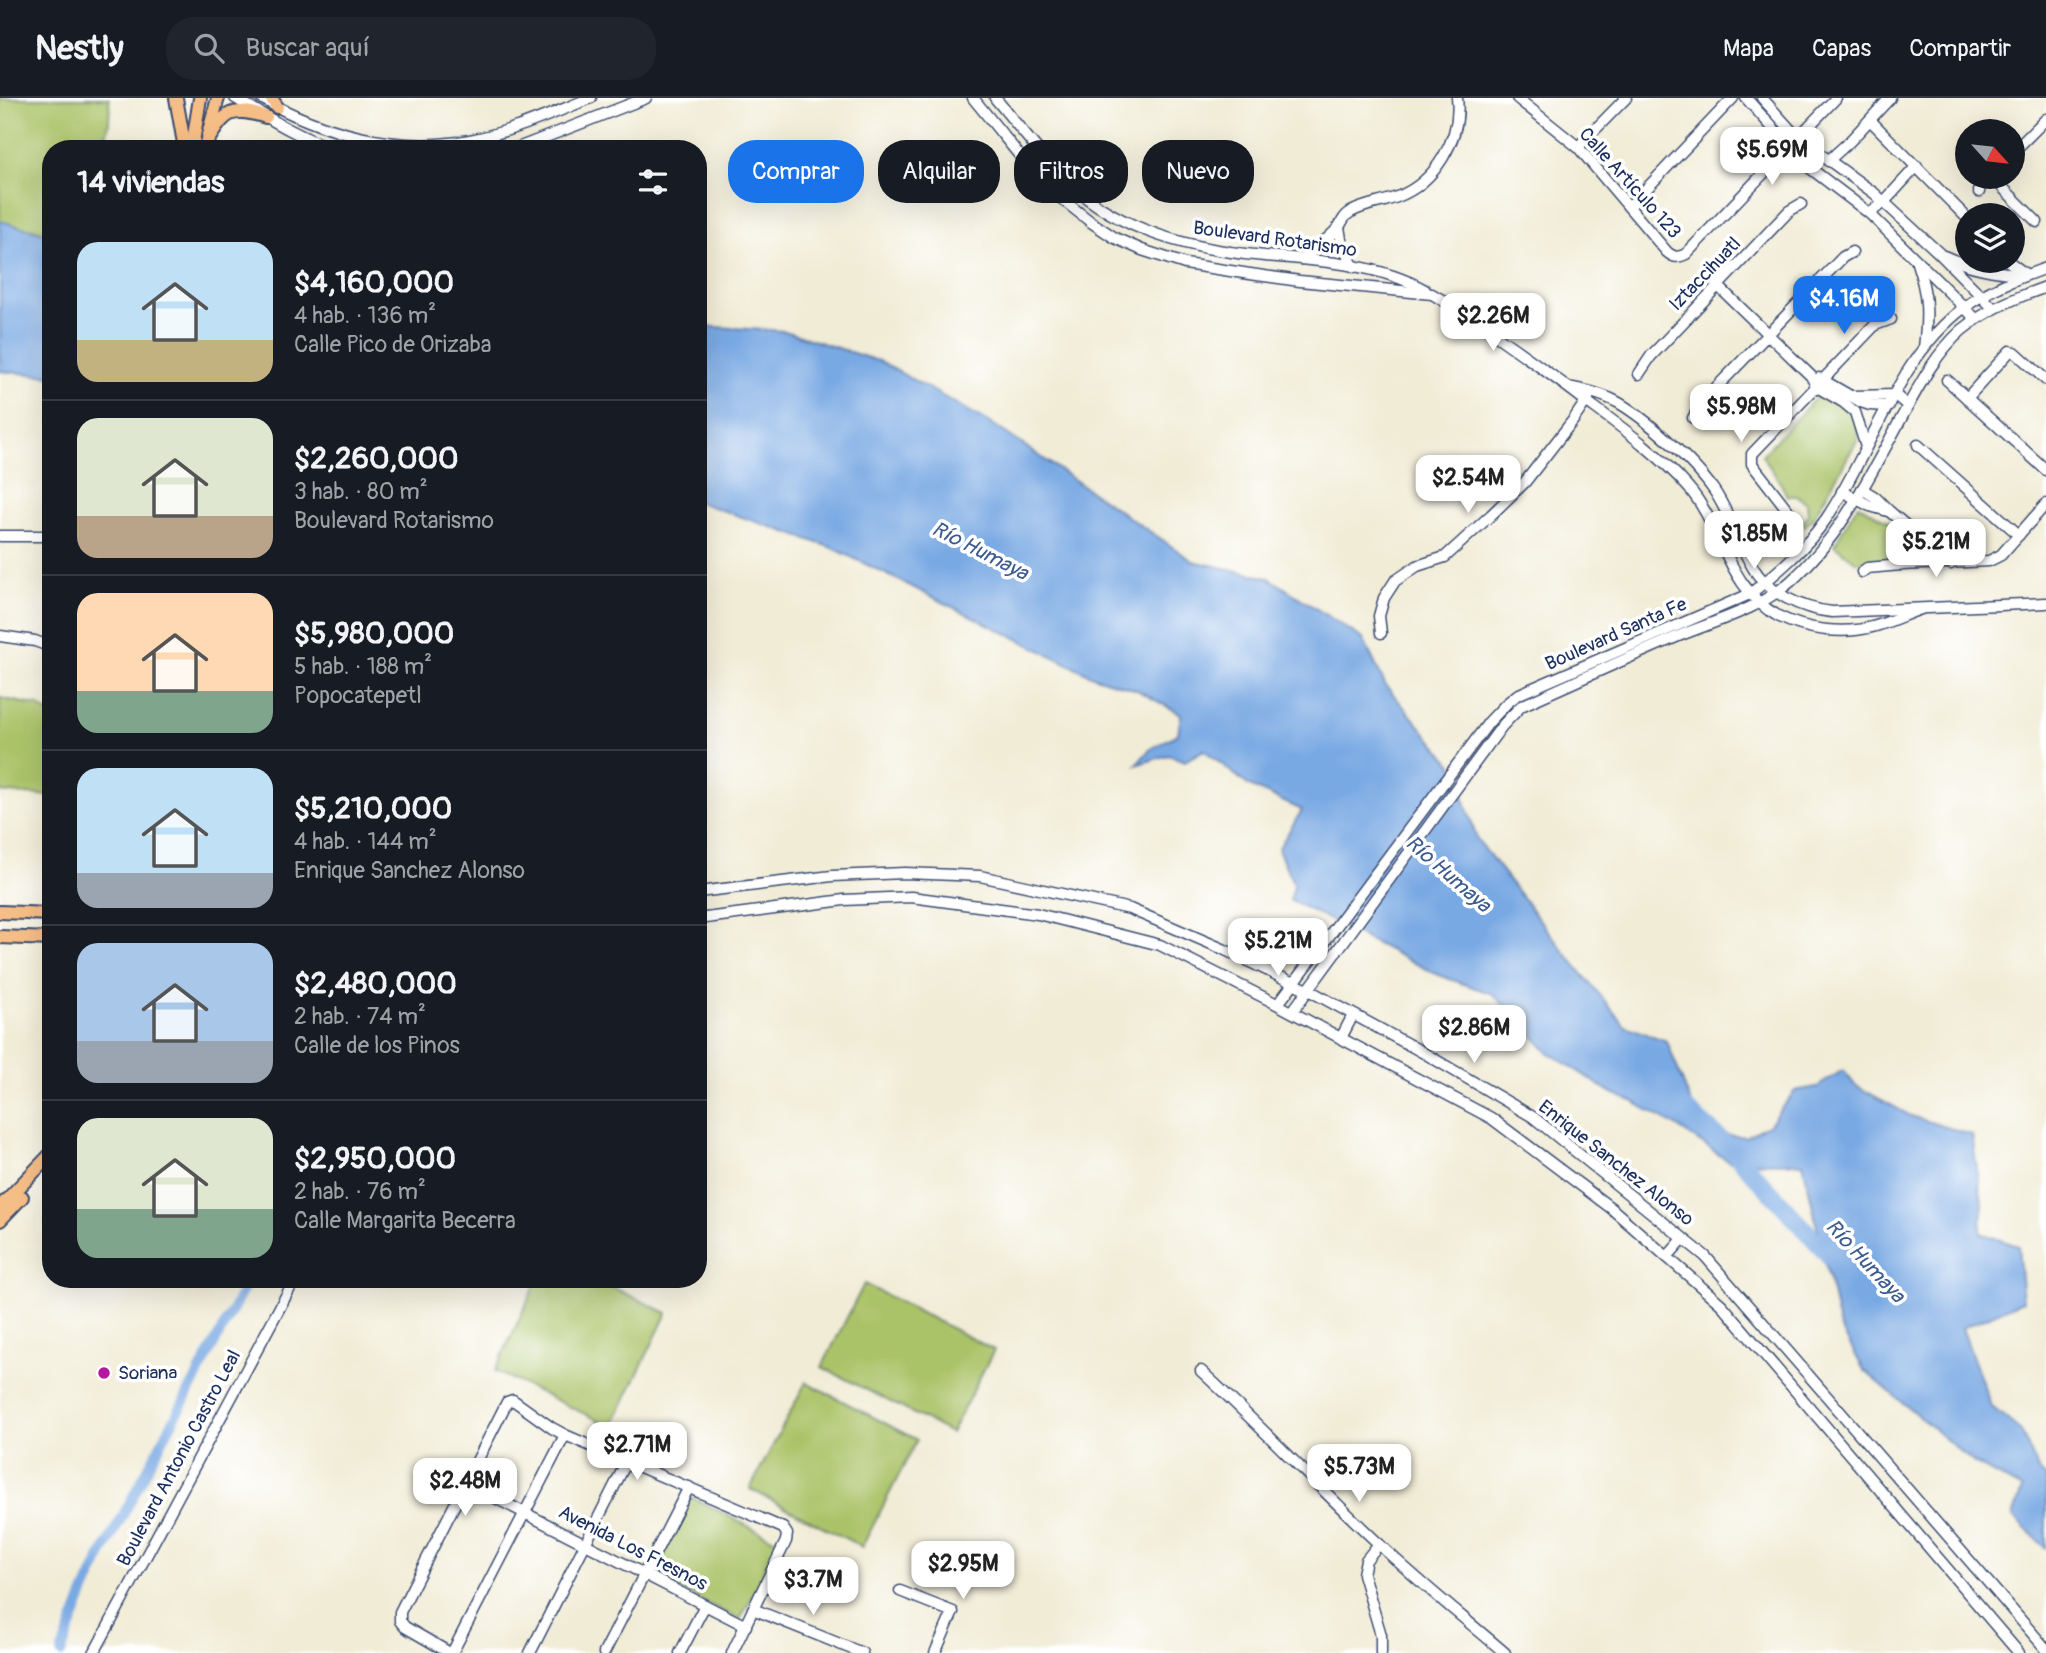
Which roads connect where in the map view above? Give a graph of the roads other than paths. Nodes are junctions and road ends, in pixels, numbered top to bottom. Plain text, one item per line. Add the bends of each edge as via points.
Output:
1 (176, 98) edge
2 (200, 98) edge
3 (218, 98) edge
4 (234, 98) edge
5 (261, 98) edge
6 (591, 98) edge
7 (645, 98) edge
8 (973, 98) edge
9 (995, 98) edge
10 (1457, 98) edge
11 (1626, 98) edge
12 (1733, 98) edge
13 (1746, 98) edge
14 (1762, 98) edge
15 (1836, 98) edge
16 (1890, 98) edge
17 (1520, 99) edge
18 (274, 102) edge
19 (266, 117) junction
20 (2046, 119) edge
21 (1870, 120) junction
22 (1798, 138) junction
23 (183, 140) edge
24 (193, 140) edge
25 (208, 140) edge
26 (210, 140) edge
27 (310, 140) edge
28 (379, 140) edge
29 (468, 140) edge
30 (538, 140) edge
31 (2025, 140) edge
32 (1578, 147) junction
33 (1788, 148) junction
34 (1828, 161) junction
35 (1917, 166) junction
36 (1979, 189) edge
37 (2003, 189) edge
38 (1979, 192) dead end
39 (1883, 203) junction
40 (1801, 204) dead end
41 (1955, 205) edge
42 (1629, 207) junction
43 (1869, 213) junction
44 (2037, 222) dead end
45 (1339, 227) junction
46 (1852, 253) dead end
47 (1939, 253) junction
48 (1301, 259) junction
49 (1916, 259) junction
50 (1354, 267) junction
51 (2046, 268) edge
52 (2023, 273) edge
53 (2025, 275) junction
54 (1718, 286) junction
55 (2046, 287) edge
56 (1432, 294) junction
57 (1981, 296) junction
58 (1964, 307) junction
59 (1993, 308) junction
60 (1891, 319) dead end
61 (1976, 320) junction
62 (1769, 335) junction
63 (1924, 348) junction
64 (1639, 374) dead end
65 (1947, 380) dead end
66 (2046, 380) edge
67 (1821, 383) junction
68 (1895, 395) junction
69 (1589, 396) junction
70 (1849, 396) junction
71 (1967, 398) junction
72 (1861, 402) junction
73 (1889, 406) junction
74 (1908, 406) junction
75 (1854, 412) junction
76 (1693, 418) dead end
77 (1918, 445) dead end
78 (1866, 447) junction
79 (2046, 470) edge
80 (1842, 491) junction
81 (1859, 494) junction
82 (2046, 504) edge
83 (1790, 513) dead end
84 (2019, 535) junction
85 (0, 536) edge
86 (42, 536) edge
87 (1951, 564) junction
88 (1861, 572) dead end
89 (1765, 582) junction
90 (1777, 591) junction
91 (1751, 594) junction
92 (1759, 603) junction
93 (2046, 603) edge
94 (1921, 609) junction
95 (1381, 632) dead end
96 (0, 636) edge
97 (42, 644) edge
98 (707, 891) edge
99 (0, 912) edge
100 (42, 914) edge
101 (707, 918) edge
102 (0, 937) edge
103 (42, 939) edge
104 (1293, 983) junction
105 (1307, 990) junction
106 (1278, 1004) junction
107 (1292, 1012) junction
108 (1353, 1014) junction
109 (1341, 1038) junction
110 (42, 1163) edge
111 (42, 1176) edge
112 (0, 1207) edge
113 (0, 1220) edge
114 (1683, 1239) junction
115 (1667, 1257) junction
116 (290, 1288) edge
117 (1201, 1371) dead end
118 (565, 1435) junction
119 (627, 1461) junction
120 (466, 1483) junction
121 (690, 1487) junction
122 (526, 1513) junction
123 (586, 1543) junction
124 (1379, 1544) junction
125 (645, 1574) junction
126 (900, 1591) dead end
127 (705, 1605) junction
128 (753, 1609) junction
129 (746, 1626) junction
130 (2046, 1649) edge
131 (94, 1653) edge
132 (451, 1653) edge
133 (530, 1653) edge
134 (604, 1653) edge
135 (680, 1653) edge
136 (732, 1653) edge
137 (862, 1653) edge
138 (934, 1653) edge
139 (1381, 1653) edge
140 (1505, 1653) edge
141 (2019, 1653) edge

1 - 23 main road
2 - 24 main road
3 - 25 main road
4 - 19 street
5 - 18 street
6 - 29 street
7 - 30 street
8 - 56 street via 1053,192 1091,222 1142,250 1185,264 1237,272
9 - 48 street, Boulevard Rotarismo via 1062,177 1119,217 1194,246
10 - 45 street via 1456,129 1429,176 1398,197 1351,212
11 - 32 street
12 - 42 street
13 - 33 street
14 - 22 street
15 - 22 street
16 - 21 street
17 - 32 street, Calle Artículo 123
18 - 28 street via 332,129
19 - 26 main road via 246,111 232,113
19 - 27 street
20 - 31 street
21 - 34 street
21 - 35 street
22 - 33 street
22 - 34 street
32 - 42 street, Calle Artículo 123
33 - 42 street, Calle Artículo 123 via 1679,258 1673,257
33 - 43 street
34 - 39 street
35 - 39 street
35 - 41 street
36 - 38 street
37 - 44 street
39 - 43 street
39 - 47 street
40 - 54 street, Iztaccihuatl
43 - 49 street
45 - 48 street
45 - 50 street via 1342,245
46 - 62 street
47 - 53 street via 1961,264
47 - 57 street
48 - 50 street, Boulevard Rotarismo
49 - 58 street
49 - 63 street via 1927,301
50 - 56 street, Boulevard Rotarismo via 1392,275
51 - 53 street, Boulevard Santa Fe
52 - 53 street
53 - 57 street, Boulevard Santa Fe
54 - 62 street
54 - 64 street, Iztaccihuatl
55 - 59 street, Boulevard Santa Fe
56 - 69 street, Boulevard Rotarismo
57 - 58 street, Boulevard Santa Fe
57 - 59 street
58 - 61 street
58 - 63 street, Boulevard Santa Fe
59 - 61 street, Boulevard Santa Fe
60 - 67 street via 1875,325
61 - 74 street, Boulevard Santa Fe via 1940,354
62 - 67 street
62 - 76 street via 1706,398
63 - 68 street, Boulevard Santa Fe
65 - 71 street
66 - 71 street via 2010,351
67 - 70 street
67 - 75 street
67 - 83 street via 1752,454 1752,464
68 - 70 street
68 - 73 street, Boulevard Santa Fe
68 - 74 street
69 - 89 street via 1618,402 1686,458 1713,490 1750,563
69 - 91 street via 1688,487
69 - 95 street via 1525,482 1491,515 1445,557 1417,566 1395,581 1381,607
70 - 72 street
71 - 79 street
72 - 73 street
72 - 75 street
73 - 78 street, Boulevard Santa Fe
74 - 81 street, Boulevard Santa Fe
75 - 78 street
77 - 84 street
78 - 80 street, Boulevard Santa Fe
80 - 81 street
80 - 89 street, Boulevard Santa Fe via 1817,530
81 - 87 street via 1870,506 1889,511
81 - 90 street, Boulevard Santa Fe via 1824,547
82 - 84 street
84 - 87 street via 1989,561
85 - 86 street
87 - 88 street
89 - 90 street
89 - 91 street, Boulevard Santa Fe
90 - 92 street, Boulevard Santa Fe
90 - 94 street via 1820,611
91 - 92 street
91 - 104 street, Boulevard Santa Fe via 1517,695 1506,704
92 - 94 street via 1796,624 1819,630 1858,630
92 - 105 street, Boulevard Santa Fe via 1521,706
93 - 94 street
96 - 97 street
98 - 104 street, Enrique Sanchez Alonso via 832,876 981,876 1130,909
99 - 100 main road
101 - 106 street, Enrique Sanchez Alonso via 844,900 911,897 1038,914 1160,945
102 - 103 main road
104 - 105 street, Enrique Sanchez Alonso
104 - 106 street, Boulevard Santa Fe
105 - 107 street, Boulevard Santa Fe
105 - 108 street, Enrique Sanchez Alonso
106 - 107 street, Enrique Sanchez Alonso
107 - 109 street, Enrique Sanchez Alonso
108 - 109 street
108 - 114 street, Enrique Sanchez Alonso via 1533,1117
109 - 115 street, Enrique Sanchez Alonso via 1491,1118 1611,1208
110 - 112 main road
111 - 113 main road
114 - 115 street
114 - 130 street, Enrique Sanchez Alonso via 1705,1256
115 - 141 street, Enrique Sanchez Alonso via 1722,1305
116 - 131 street, Boulevard Antonio Castro Leal
117 - 124 street
118 - 119 street
118 - 120 street via 517,1402 507,1402
118 - 122 street
119 - 121 street
119 - 123 street
120 - 122 street, Avenida Los Fresnos
120 - 132 street via 402,1607 400,1621
121 - 125 street
121 - 128 street via 779,1526 787,1534
122 - 123 street, Avenida Los Fresnos
122 - 132 street
123 - 125 street, Avenida Los Fresnos
123 - 133 street
124 - 139 street via 1366,1560 1363,1574 1381,1635
124 - 140 street
125 - 127 street, Avenida Los Fresnos
125 - 134 street
126 - 138 street via 953,1612
127 - 129 street, Avenida Los Fresnos
127 - 135 street
128 - 129 street
128 - 137 street
129 - 136 street

